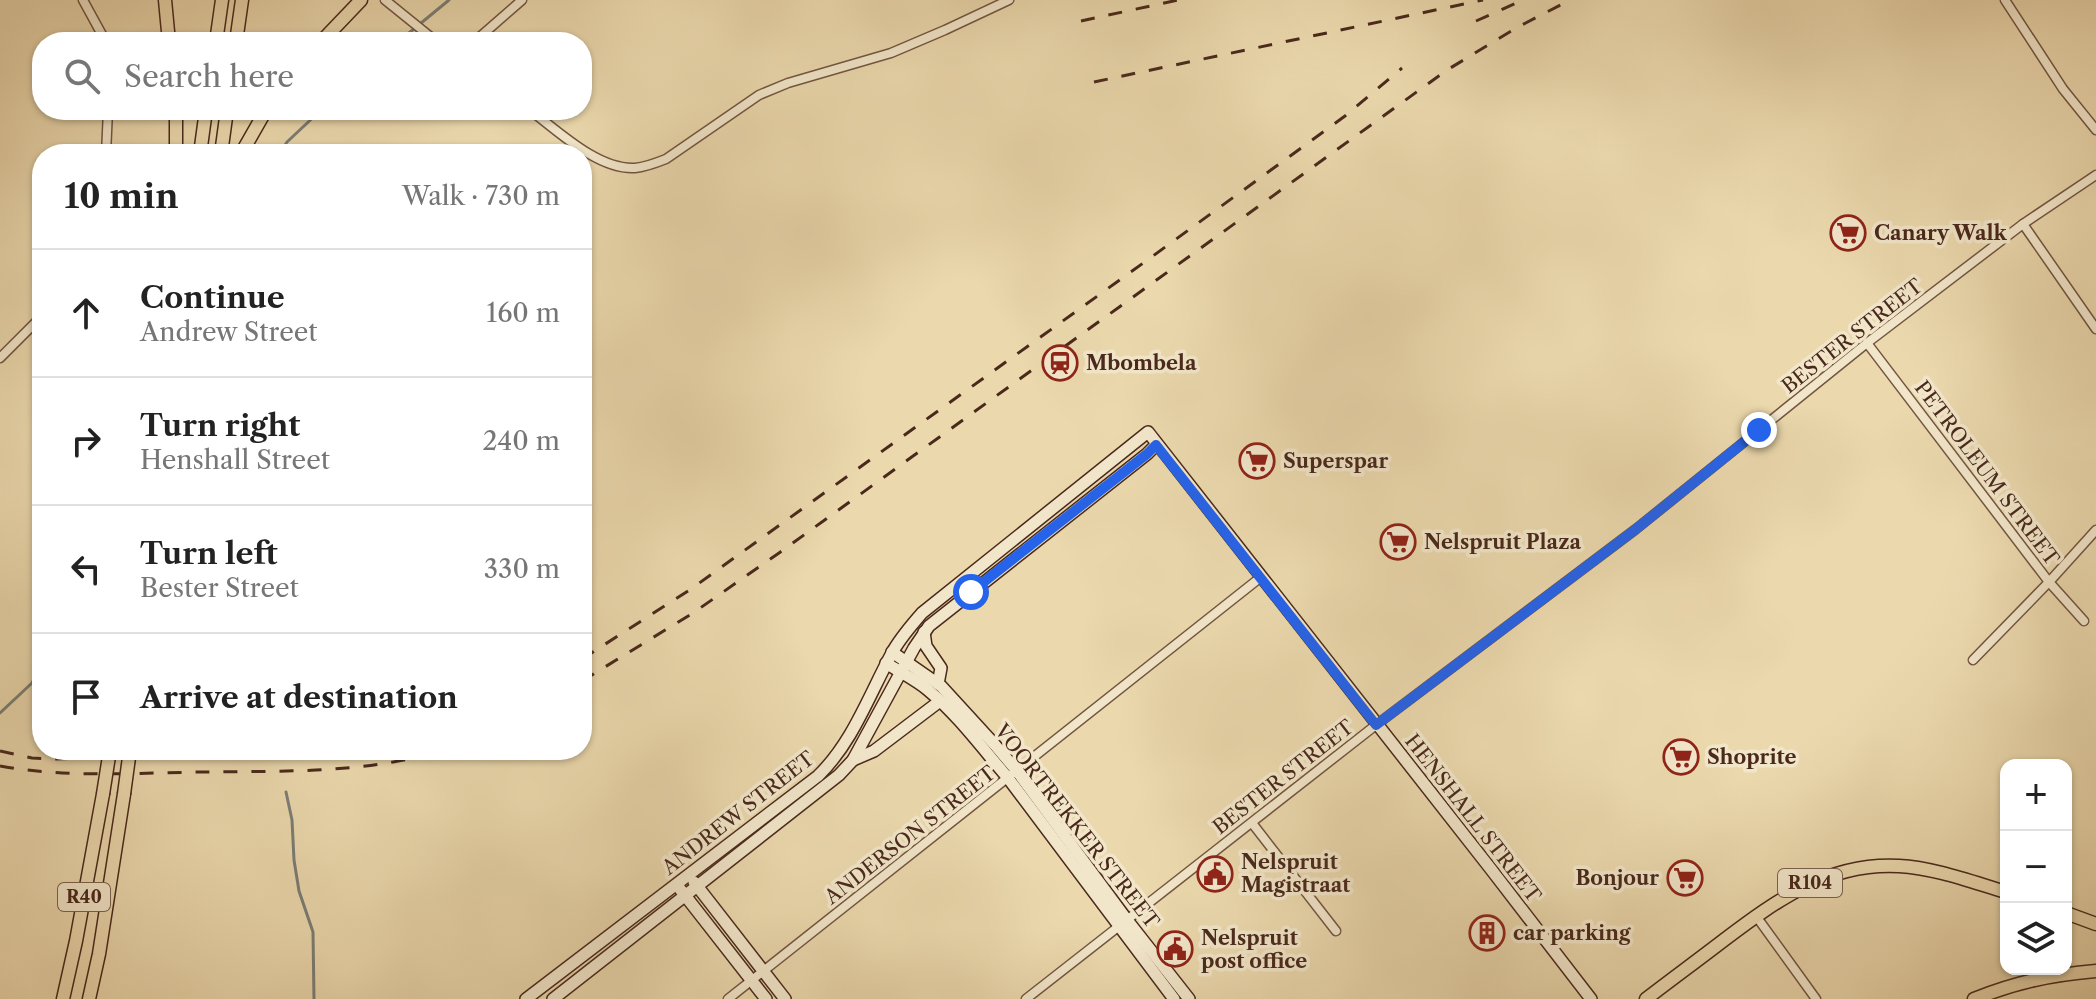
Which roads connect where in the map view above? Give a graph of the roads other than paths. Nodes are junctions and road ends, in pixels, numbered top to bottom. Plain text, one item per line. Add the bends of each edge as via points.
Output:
1 (83, 0) edge
2 (165, 0) edge
3 (222, 0) edge
4 (242, 0) edge
5 (361, 0) edge
6 (385, 0) edge
7 (522, 0) edge
8 (1009, 0) edge
9 (2005, 0) edge
10 (101, 32) edge
11 (168, 32) edge
12 (217, 32) edge
13 (237, 32) edge
14 (331, 32) edge
15 (424, 32) edge
16 (485, 32) edge
17 (108, 120) edge
18 (176, 120) edge
19 (205, 120) edge
20 (226, 120) edge
21 (260, 120) edge
22 (543, 120) edge
23 (2096, 130) edge
24 (106, 144) edge
25 (176, 144) edge
26 (201, 144) edge
27 (222, 144) edge
28 (247, 144) edge
29 (577, 144) edge
30 (592, 154) edge
31 (2096, 175) edge
32 (2023, 224) junction
33 (32, 326) edge
34 (2096, 329) edge
35 (1867, 343) junction
36 (0, 358) edge
37 (1148, 432) joint
38 (1156, 445) junction
39 (2096, 530) edge
40 (1261, 577) junction
41 (2049, 582) junction
42 (2084, 621) dead end
43 (924, 632) junction
44 (892, 652) junction
45 (1973, 660) dead end
46 (886, 663) junction
47 (905, 667) junction
48 (938, 684) junction
49 (940, 701) junction
50 (1376, 725) junction
51 (108, 760) edge
52 (129, 760) edge
53 (853, 760) junction
54 (1012, 774) junction
55 (1252, 823) junction
56 (689, 875) junction
57 (676, 884) junction
58 (698, 886) junction
59 (2000, 890) edge
60 (685, 895) junction
61 (2072, 915) edge
62 (1756, 916) junction
63 (1122, 924) junction
64 (2096, 924) edge
65 (1336, 931) dead end
66 (764, 971) junction
67 (2096, 971) edge
68 (752, 981) junction
69 (63, 999) edge
70 (89, 999) edge
71 (526, 999) edge
72 (553, 999) edge
73 (728, 999) edge
74 (766, 999) edge
75 (785, 999) edge
76 (1026, 999) edge
77 (1174, 999) edge
78 (1189, 999) edge
79 (1591, 999) edge
80 (1646, 999) edge
81 (1816, 999) edge
82 (1974, 999) edge

1 - 10 street
2 - 11 main road
3 - 12 main road
4 - 13 main road
5 - 14 main road
6 - 15 street
7 - 16 street
8 - 30 street via 891,53 759,95 666,159 619,167
9 - 23 street
17 - 24 street
18 - 25 main road
19 - 26 main road
20 - 27 main road
21 - 28 main road
22 - 29 street
31 - 32 street, BESTER STREET
32 - 34 street
32 - 35 street, BESTER STREET
33 - 36 street
35 - 41 street, PETROLEUM STREET
35 - 50 street, BESTER STREET via 1636,529
37 - 38 street, HENSHALL STREET
37 - 44 street, ANDREW STREET via 922,613
38 - 40 street, HENSHALL STREET
38 - 43 street, ANDREW STREET
39 - 41 street
40 - 50 street, HENSHALL STREET
40 - 54 street, ANDERSON STREET
41 - 42 street, PETROLEUM STREET
41 - 45 street
43 - 47 street, ANDREW STREET
43 - 48 street via 926,646 941,668
44 - 46 street, ANDREW STREET
44 - 47 street, VOORTREKKER STREET
46 - 47 street, VOORTREKKER STREET
46 - 56 street, ANDREW STREET via 832,762
47 - 48 street, VOORTREKKER STREET
47 - 49 street, VOORTREKKER STREET
47 - 53 street, ANDREW STREET
48 - 54 street, VOORTREKKER STREET
49 - 53 street via 874,751
49 - 54 street, VOORTREKKER STREET
50 - 55 street, BESTER STREET
50 - 79 street, HENSHALL STREET
51 - 69 main road, R40, bridge
52 - 70 main road, R40, bridge
53 - 58 street, ANDREW STREET
54 - 63 street, VOORTREKKER STREET
54 - 66 street, ANDERSON STREET
55 - 63 street, BESTER STREET
55 - 65 street
56 - 57 street, ANDREW STREET
56 - 58 street
57 - 60 street
57 - 71 street, ANDREW STREET
58 - 60 street, ANDREW STREET
58 - 66 street
59 - 62 main road, R104 via 1916,867 1855,869 1805,885
60 - 68 street
60 - 72 street, ANDREW STREET
61 - 64 main road
62 - 80 main road, R104
62 - 81 street
63 - 76 street, BESTER STREET
63 - 77 street, VOORTREKKER STREET
63 - 78 street, VOORTREKKER STREET
66 - 68 street, ANDERSON STREET
66 - 75 street
67 - 82 main road via 2026,981
68 - 73 street, ANDERSON STREET
68 - 74 street

